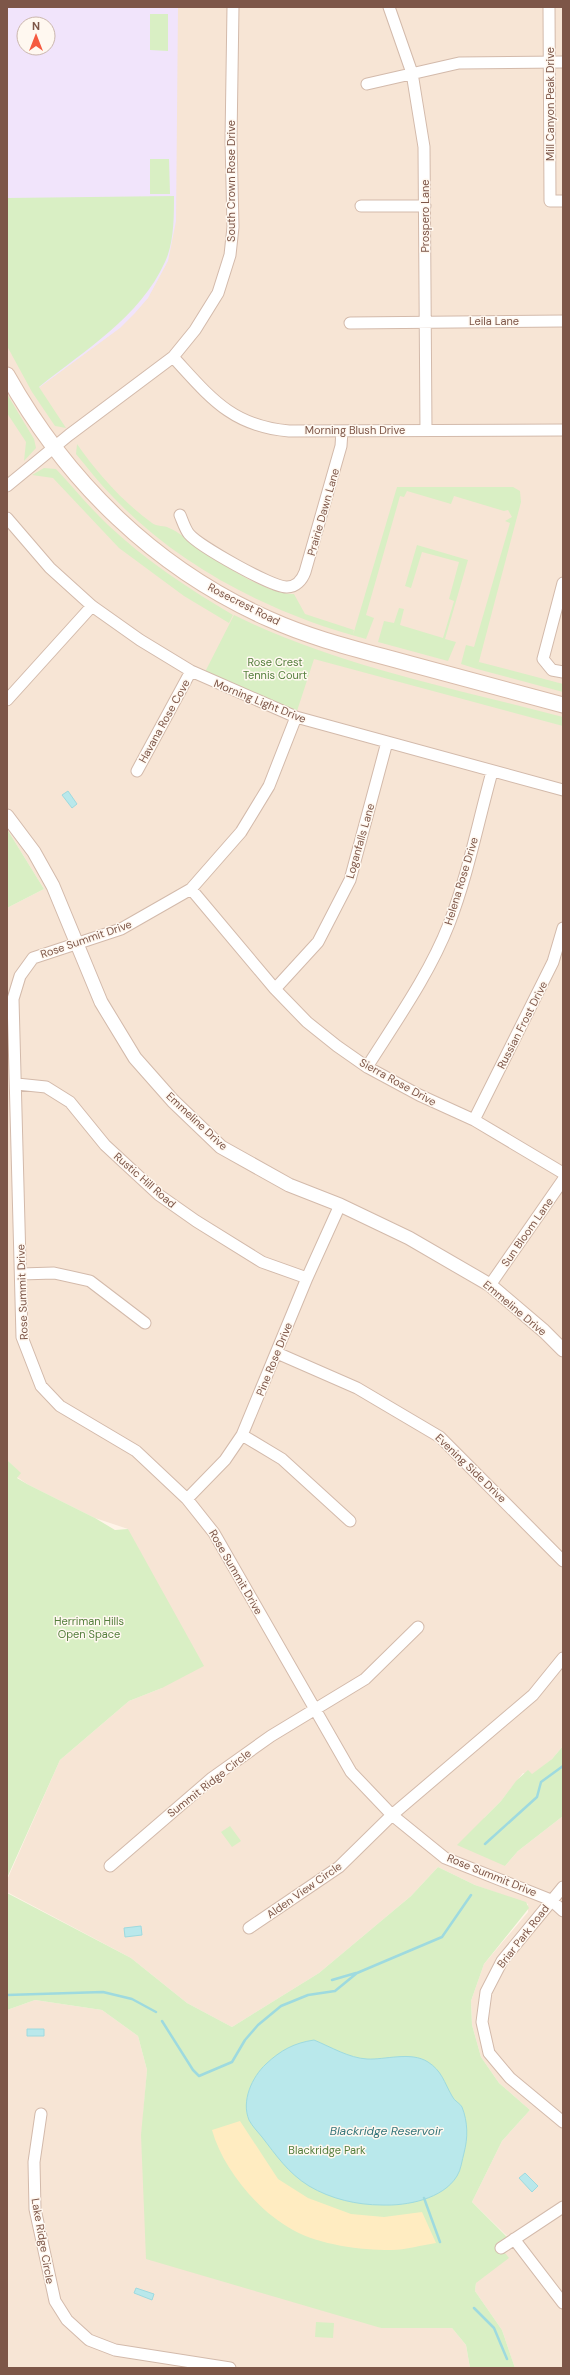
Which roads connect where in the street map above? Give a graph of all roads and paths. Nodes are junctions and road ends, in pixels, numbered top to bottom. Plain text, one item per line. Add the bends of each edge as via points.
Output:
1 (233, 7) edge
2 (389, 7) edge
3 (549, 7) edge
4 (550, 62) junction
5 (563, 62) edge
6 (412, 73) junction
7 (367, 84) dead end
8 (563, 201) edge
9 (361, 206) dead end
10 (425, 206) junction
11 (563, 321) edge
12 (426, 322) junction
13 (350, 323) dead end
14 (173, 357) junction
15 (7, 375) edge
16 (342, 430) junction
17 (426, 430) junction
18 (563, 430) edge
19 (53, 447) junction
20 (7, 486) edge
21 (180, 515) dead end
22 (7, 518) edge
23 (563, 583) edge
24 (92, 606) junction
25 (191, 671) junction
26 (563, 672) edge
27 (7, 700) edge
28 (563, 705) edge
29 (296, 717) junction
30 (387, 742) junction
31 (137, 771) dead end
32 (492, 772) junction
33 (563, 790) edge
34 (7, 816) edge
35 (191, 890) junction
36 (563, 928) edge
37 (75, 943) junction
38 (275, 989) junction
39 (367, 1067) junction
40 (17, 1084) junction
41 (474, 1120) junction
42 (563, 1173) edge
43 (563, 1180) edge
44 (340, 1205) junction
45 (21, 1274) junction
46 (307, 1278) junction
47 (490, 1285) junction
48 (145, 1323) dead end
49 (563, 1350) edge
50 (277, 1353) junction
51 (242, 1435) junction
52 (187, 1499) junction
53 (350, 1520) dead end
54 (563, 1562) edge
55 (418, 1627) dead end
56 (563, 1658) edge
57 (314, 1710) junction
58 (392, 1815) junction
59 (110, 1866) dead end
60 (563, 1887) edge
61 (551, 1900) junction
62 (563, 1911) edge
63 (249, 1928) dead end
64 (41, 2114) dead end
65 (563, 2122) edge
66 (563, 2206) edge
67 (514, 2239) junction
68 (501, 2248) dead end
69 (563, 2303) edge
70 (201, 2366) edge
71 (230, 2368) edge

1 - 14 street, South Crown Rose Drive via 233,227 230,256 218,293 196,330
2 - 6 street, Prospero Lane
3 - 4 street, Mill Canyon Peak Drive
4 - 5 street
4 - 6 street via 459,63
4 - 8 street, Mill Canyon Peak Drive via 550,201
6 - 7 street
6 - 10 street, Prospero Lane via 424,147
9 - 10 street
10 - 12 street, Prospero Lane
11 - 12 street, Leila Lane
12 - 13 street, Leila Lane
12 - 17 street, Prospero Lane
14 - 16 street, Morning Blush Drive via 219,405 242,420 260,427 279,430
14 - 19 street, South Crown Rose Drive
15 - 19 main road, Rosecrest Road
16 - 17 street, Morning Blush Drive
16 - 21 street, Prairie Dawn Lane via 341,446 305,572 302,580 291,587 275,585 192,538
17 - 18 street, Morning Blush Drive
19 - 20 street, South Crown Rose Drive
19 - 28 main road, Rosecrest Road via 96,499 137,536 188,574 268,619 365,652
22 - 24 street, Morning Light Drive via 50,568
23 - 26 street via 543,659 552,670
24 - 25 street, Morning Light Drive via 140,640
24 - 27 street
25 - 29 street, Morning Light Drive
25 - 31 street, Havana Rose Cove
29 - 30 street, Morning Light Drive
29 - 35 street, Rose Summit Drive via 269,786 245,825
30 - 32 street, Morning Light Drive
30 - 38 street, Loganfalls Lane via 350,880 318,942
32 - 33 street, Morning Light Drive
32 - 39 street, Helena Rose Drive via 460,894 446,932 423,977
34 - 37 street, Emmeline Drive via 34,852 53,886
35 - 37 street, Rose Summit Drive via 121,929
35 - 38 street, Sierra Rose Drive
36 - 41 street, Russian Frost Drive via 553,962
37 - 40 street, Rose Summit Drive via 33,958 20,976 13,999
37 - 44 street, Emmeline Drive via 100,1002 135,1058 173,1101 221,1147 289,1185
38 - 39 street, Sierra Rose Drive via 307,1022
39 - 41 street, Sierra Rose Drive via 418,1095
40 - 45 street, Rose Summit Drive
40 - 46 street, Rustic Hill Road via 46,1087 70,1102 105,1145 159,1195 262,1262
41 - 42 street, Sierra Rose Drive
43 - 47 street, Sun Bloom Lane
44 - 46 street, Pine Rose Drive
44 - 47 street, Emmeline Drive via 409,1238
45 - 48 street via 54,1273 90,1281
45 - 52 street, Rose Summit Drive via 22,1337 41,1386 60,1406 136,1451
46 - 50 street, Pine Rose Drive
47 - 49 street, Emmeline Drive
50 - 51 street, Pine Rose Drive
50 - 54 street, Evening Side Drive via 357,1388 440,1437
51 - 52 street, Pine Rose Drive via 224,1460
51 - 53 street via 282,1459
52 - 57 street, Rose Summit Drive via 214,1533
55 - 57 street, Summit Ridge Circle via 365,1679
56 - 58 street via 533,1695
57 - 58 street, Rose Summit Drive via 352,1772
57 - 59 street, Summit Ridge Circle via 271,1736 212,1778
58 - 61 street, Rose Summit Drive via 445,1858
58 - 63 street, Alden View Circle via 339,1867
60 - 61 street, Briar Park Road
61 - 62 street, Rose Summit Drive
61 - 65 street, Briar Park Road via 502,1961 486,1992 482,2022 489,2053 510,2078
64 - 70 street, Lake Ridge Circle via 34,2162 35,2209 55,2301 67,2320 82,2335 100,2346
66 - 67 street
67 - 68 street
67 - 69 street
70 - 71 street, Lake Ridge Circle

